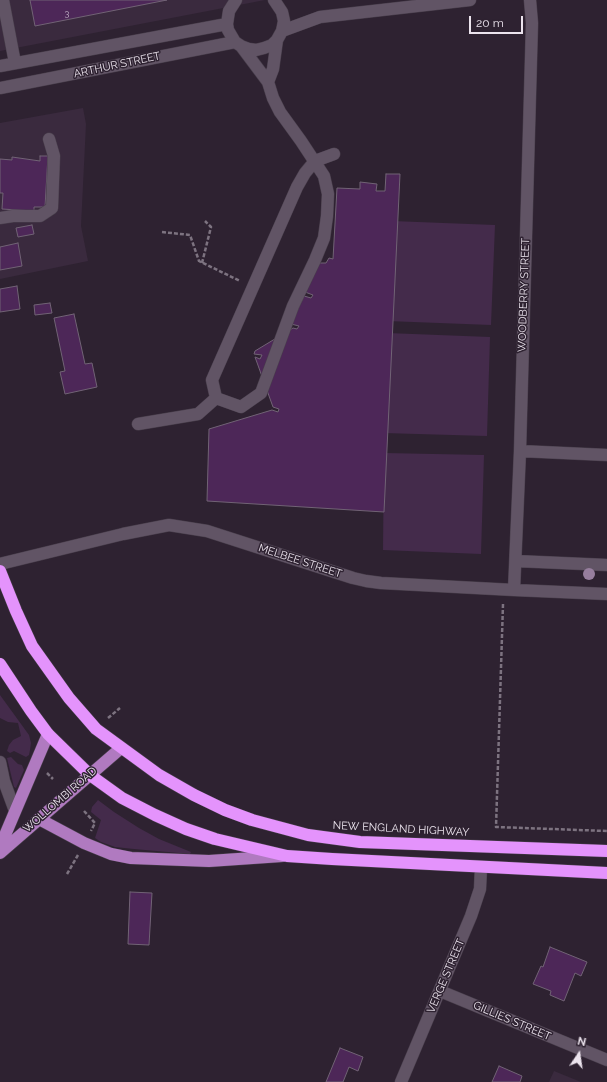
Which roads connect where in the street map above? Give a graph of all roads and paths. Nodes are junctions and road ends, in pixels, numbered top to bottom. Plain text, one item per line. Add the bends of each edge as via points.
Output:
1 (4, 0) edge
2 (236, 0) edge
3 (274, 0) edge
4 (470, 0) edge
5 (530, 0) edge
6 (227, 24) junction
7 (280, 35) junction
8 (238, 44) junction
9 (15, 63) junction
10 (0, 66) edge
11 (268, 82) junction
12 (0, 88) edge
13 (49, 138) dead end
14 (334, 154) dead end
15 (315, 161) junction
16 (0, 218) edge
17 (205, 221) dead end
18 (162, 232) dead end
19 (202, 263) junction
20 (234, 278) dead end
21 (216, 398) junction
22 (138, 424) dead end
23 (520, 451) junction
24 (607, 455) edge
25 (516, 561) junction
26 (0, 564) edge
27 (607, 565) edge
28 (0, 571) edge
29 (514, 590) junction
30 (607, 594) edge
31 (0, 664) edge
32 (120, 708) dead end
33 (108, 718) dead end
34 (48, 734) junction
35 (121, 748) junction
36 (0, 762) edge
37 (90, 775) junction
38 (15, 811) junction
39 (84, 811) dead end
40 (39, 819) junction
41 (607, 831) edge
42 (89, 835) dead end
43 (0, 847) edge
44 (607, 851) edge
45 (0, 853) edge
46 (78, 854) dead end
47 (287, 856) junction
48 (481, 867) junction
49 (607, 872) edge
50 (67, 874) dead end
51 (440, 991) junction
52 (607, 1060) edge
53 (400, 1082) edge

1 - 9 street
2 - 6 street via 229,11
3 - 7 street via 282,12 284,21
4 - 7 street via 320,17
5 - 23 street, WOODBERRY STREET via 532,23
6 - 8 street via 231,36
6 - 9 street, ARTHUR STREET
7 - 8 street, ARTHUR STREET via 272,45 264,48 248,49
7 - 11 street
8 - 11 street
8 - 12 street, ARTHUR STREET
9 - 10 street, ARTHUR STREET
11 - 15 street via 280,112
13 - 16 street via 54,156 52,208 40,216
14 - 15 street
15 - 21 street via 297,187 212,380
15 - 21 street via 324,176 328,194 324,238 293,306 260,393 240,407
17 - 19 path via 211,228
18 - 19 path via 190,235
19 - 20 path
21 - 22 street via 198,414
23 - 24 street
23 - 25 street, WOODBERRY STREET
25 - 27 street
25 - 29 street, WOODBERRY STREET
26 - 29 street, MELBEE STREET via 169,525 206,531 366,581
28 - 35 highway, NEW ENGLAND HIGHWAY via 32,646 69,698 96,729
29 - 30 street, MELBEE STREET
29 - 41 path via 504,599 496,827
31 - 34 highway
32 - 33 path
34 - 37 highway
34 - 38 main road
35 - 37 main road, WOLLOMBI ROAD
35 - 44 highway, NEW ENGLAND HIGHWAY via 159,775 225,810 308,835 360,842
36 - 38 street
37 - 40 main road, WOLLOMBI ROAD
37 - 47 highway via 122,798 186,829 215,839
38 - 43 main road
39 - 42 path via 95,823
40 - 45 main road, WOLLOMBI ROAD
40 - 47 main road via 84,843 111,854 131,858 209,861
46 - 50 path
47 - 48 highway
48 - 49 highway
48 - 51 street, VERGE STREET via 480,889
51 - 52 street, GILLIES STREET
51 - 53 street, VERGE STREET

